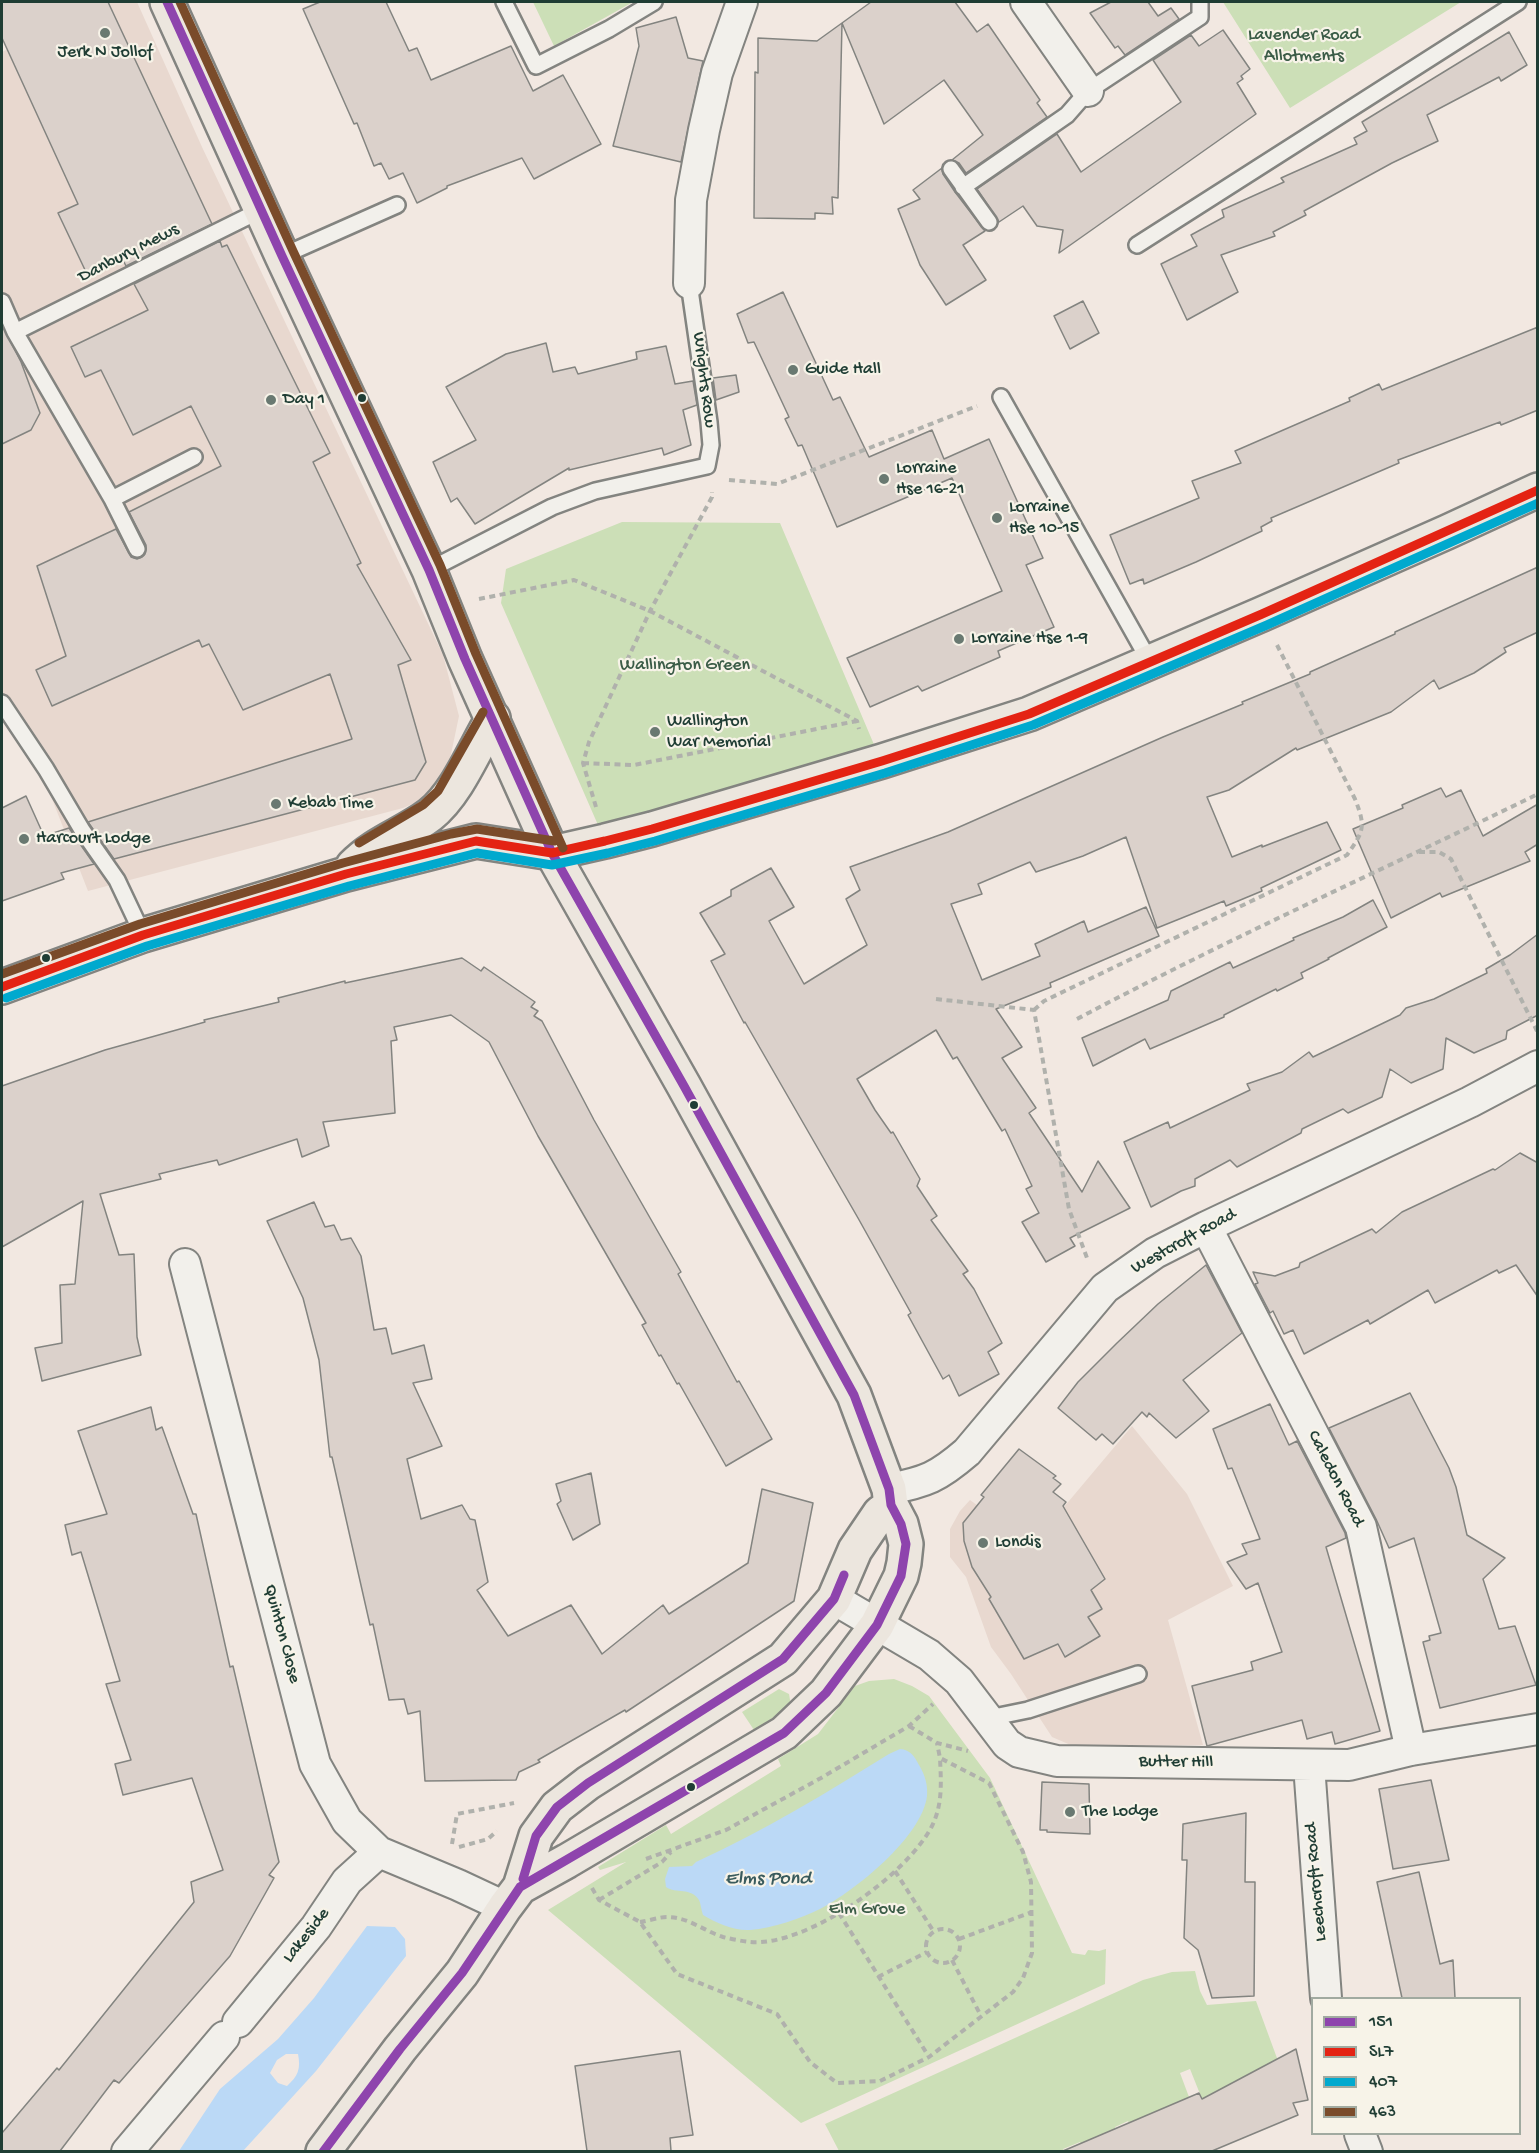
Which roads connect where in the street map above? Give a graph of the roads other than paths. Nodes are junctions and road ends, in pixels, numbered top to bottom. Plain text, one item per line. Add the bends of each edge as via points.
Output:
1 (167, 2) edge
2 (504, 2) edge
3 (654, 2) edge
4 (742, 2) edge
5 (1026, 2) edge
6 (1518, 2) edge
7 (1200, 3) dead end
8 (1088, 91) junction
9 (951, 170) dead end
10 (963, 187) junction
11 (397, 205) dead end
12 (261, 210) junction
13 (989, 222) dead end
14 (1137, 245) dead end
15 (282, 256) junction
16 (689, 283) joint
17 (2, 302) edge
18 (15, 332) junction
19 (1001, 397) road end
20 (194, 457) dead end
21 (1538, 490) edge
22 (112, 499) junction
23 (137, 549) dead end
24 (429, 570) junction
25 (1150, 662) junction
26 (2, 703) edge
27 (493, 718) junction
28 (552, 853) junction
29 (346, 874) junction
30 (143, 935) junction
31 (2, 987) edge
32 (1538, 1066) edge
33 (1206, 1227) junction
34 (185, 1264) dead end
35 (890, 1497) junction
36 (834, 1599) junction
37 (877, 1625) junction
38 (1138, 1674) dead end
39 (988, 1718) junction
40 (1538, 1729) edge
41 (1411, 1750) junction
42 (1309, 1765) junction
43 (379, 1852) junction
44 (512, 1897) junction
45 (1326, 1997) edge
46 (1361, 2135) edge
47 (127, 2151) edge
48 (323, 2151) edge
49 (1367, 2151) edge

1 - 12 main road
2 - 3 lane via 536,66
4 - 16 street, Wrights Row via 717,74 704,130 691,200
5 - 8 street
6 - 14 lane
7 - 8 lane via 1200,16
8 - 10 lane via 1067,114
9 - 10 lane
10 - 13 lane
11 - 15 lane
12 - 15 main road
12 - 18 lane, Danbury Mews
15 - 24 main road
16 - 24 lane, Wrights Row via 709,422 710,472 595,491 552,507
17 - 18 lane
18 - 22 lane
19 - 25 lane
20 - 22 lane
21 - 25 main road
22 - 23 lane
24 - 27 main road
25 - 28 main road via 1029,714 652,829
26 - 30 lane via 117,880
27 - 28 main road
27 - 29 main road via 448,798 429,815 365,853
28 - 29 main road via 476,841
28 - 35 main road via 855,1395
29 - 30 main road
30 - 31 main road
32 - 33 street, Westcroft Road
33 - 35 street, Westcroft Road via 1155,1253 1105,1288 966,1452 942,1473
33 - 41 street, Caledon Road via 1361,1527
34 - 43 street, Quinton Close via 315,1764 347,1821
35 - 36 main road via 855,1550
35 - 37 main road via 906,1544 901,1576
36 - 37 street, Butter Hill
36 - 44 main road via 783,1659 588,1783 557,1807 536,1836
37 - 39 street, Butter Hill via 928,1655 958,1681
37 - 44 main road via 826,1693 784,1733
38 - 39 lane via 1028,1710
39 - 42 street, Butter Hill via 1007,1744 1020,1752 1057,1761
40 - 41 street, Butter Hill
41 - 42 street, Butter Hill via 1349,1765
42 - 45 street, Leechcroft Road
43 - 44 street, Quinton Close via 458,1885
43 - 47 street, Lakeside via 347,1881 316,1927
44 - 48 main road via 462,1973
46 - 49 street

